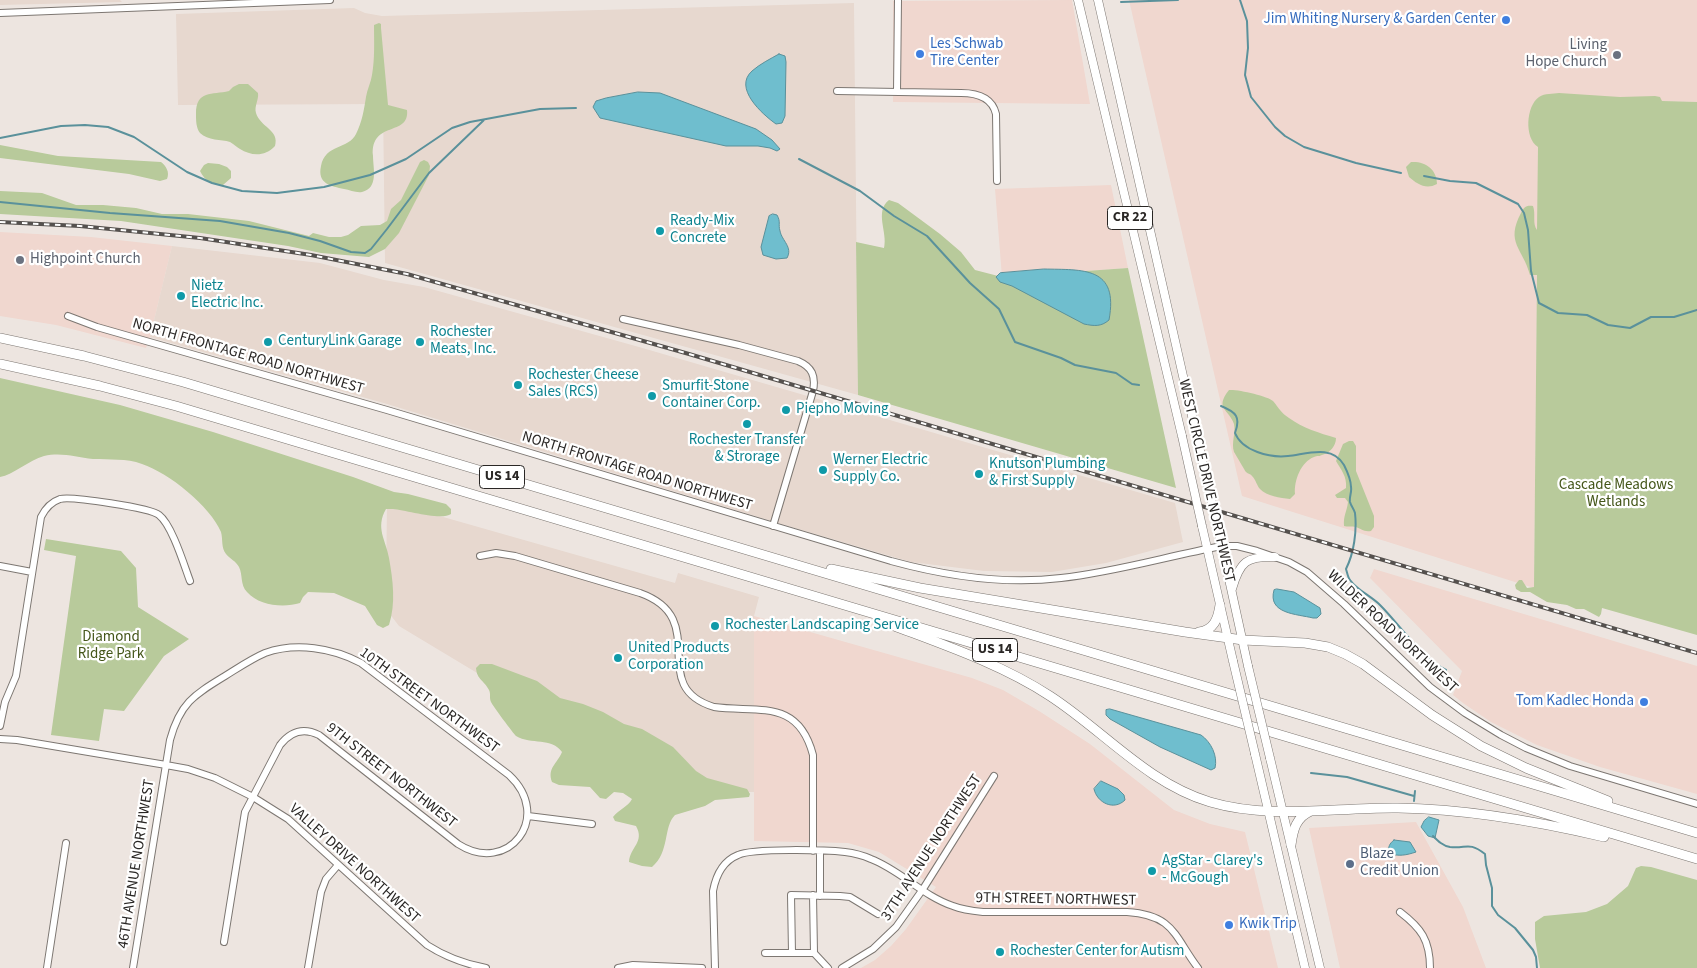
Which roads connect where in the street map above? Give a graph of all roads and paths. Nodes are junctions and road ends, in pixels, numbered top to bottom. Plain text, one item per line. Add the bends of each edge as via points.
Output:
1 (330, 0) edge
2 (898, 0) edge
3 (1078, 0) edge
4 (1098, 0) edge
5 (0, 13) edge
6 (837, 91) dead end
7 (897, 92) junction
8 (997, 181) dead end
9 (68, 316) dead end
10 (623, 319) dead end
11 (0, 338) edge
12 (0, 364) edge
13 (773, 526) junction
14 (703, 537) junction
15 (1222, 546) junction
16 (1207, 549) junction
17 (480, 556) dead end
18 (1275, 557) junction
19 (0, 566) edge
20 (32, 572) junction
21 (190, 581) dead end
22 (1232, 591) junction
23 (826, 600) junction
24 (1220, 605) junction
25 (1192, 634) junction
26 (1228, 638) junction
27 (1243, 640) junction
28 (0, 726) edge
29 (0, 739) edge
30 (166, 765) junction
31 (994, 776) dead end
32 (252, 797) junction
33 (1697, 804) edge
34 (1314, 810) junction
35 (1269, 811) junction
36 (1284, 811) junction
37 (528, 816) junction
38 (592, 824) dead end
39 (1666, 824) junction
40 (1697, 833) edge
41 (66, 843) dead end
42 (1291, 845) junction
43 (816, 851) junction
44 (1697, 859) edge
45 (338, 865) junction
46 (923, 889) junction
47 (813, 896) junction
48 (820, 896) junction
49 (1400, 912) dead end
50 (878, 914) dead end
51 (224, 942) dead end
52 (765, 953) dead end
53 (792, 953) junction
54 (814, 953) junction
55 (47, 968) edge
56 (133, 968) edge
57 (308, 968) edge
58 (486, 968) edge
59 (618, 968) edge
60 (702, 968) edge
61 (715, 968) edge
62 (828, 968) edge
63 (842, 968) edge
64 (1198, 968) edge
65 (1305, 968) edge
66 (1320, 968) edge
67 (1430, 968) edge

1 - 5 street
2 - 7 street
3 - 16 main road, WEST CIRCLE DRIVE NORTHWEST / CR 22, bridge
4 - 15 main road, WEST CIRCLE DRIVE NORTHWEST / CR 22, bridge
6 - 7 street
7 - 8 street via 968,93 988,100 995,109 997,120
9 - 13 street, NORTH FRONTAGE ROAD NORTHWEST
10 - 13 street via 798,361 813,372 813,390
11 - 14 highway, US 14 via 175,380
12 - 23 highway, US 14 via 159,401
13 - 16 street, NORTH FRONTAGE ROAD NORTHWEST via 915,567 995,580 1072,577
14 - 25 highway via 885,581
14 - 39 highway, US 14
15 - 16 street, WILDER ROAD NORTHWEST
15 - 18 street, WILDER ROAD NORTHWEST via 1245,547
15 - 22 main road, WEST CIRCLE DRIVE NORTHWEST / CR 22
16 - 24 main road, WEST CIRCLE DRIVE NORTHWEST
17 - 43 street via 515,556 640,593 662,604 676,626 680,675 692,696 714,707 772,710 785,715 804,732 813,754
18 - 22 main road via 1257,557 1243,564
18 - 33 street, WILDER ROAD NORTHWEST via 1313,576 1430,687 1488,728 1570,766
19 - 20 street
20 - 21 street via 45,510 60,499 75,498 160,515 170,530
20 - 28 street via 16,676 5,702
22 - 27 main road, WEST CIRCLE DRIVE NORTHWEST / CR 22
23 - 35 highway via 968,654 1018,677 1058,701 1152,774 1176,788 1224,805
23 - 44 highway, US 14
24 - 25 highway via 1212,627
24 - 26 main road, WEST CIRCLE DRIVE NORTHWEST
25 - 26 highway
26 - 27 highway
26 - 35 main road, WEST CIRCLE DRIVE NORTHWEST, bridge
27 - 36 main road, WEST CIRCLE DRIVE NORTHWEST / CR 22, bridge
27 - 39 highway via 1306,643 1345,654 1371,668 1432,716 1481,746 1526,768
29 - 30 street, VALLEY DRIVE NORTHWEST
30 - 32 street, VALLEY DRIVE NORTHWEST via 202,773
30 - 37 street, 10TH STREET NORTHWEST via 178,716 195,695 266,653 319,649 361,663 509,775 526,798
30 - 56 street, 46TH AVENUE NORTHWEST
31 - 46 street, 37TH AVENUE NORTHWEST
32 - 37 street, 9TH STREET NORTHWEST via 285,738 306,730 319,734 467,850 484,854 505,849 518,839
32 - 45 street, VALLEY DRIVE NORTHWEST via 296,825
32 - 51 street, 9TH STREET NORTHWEST via 242,824
34 - 36 highway
34 - 42 highway via 1298,821
34 - 44 highway via 1400,808 1503,816
35 - 36 highway
35 - 65 main road, WEST CIRCLE DRIVE NORTHWEST
36 - 42 main road, WEST CIRCLE DRIVE NORTHWEST / CR 22
37 - 38 street
39 - 40 highway, US 14
41 - 55 street
42 - 66 main road, WEST CIRCLE DRIVE NORTHWEST / CR 22
43 - 46 street, 9TH STREET NORTHWEST via 845,852 869,858
43 - 48 street
43 - 61 street, 9TH STREET NORTHWEST via 745,852 732,858 720,870 714,882 713,896
45 - 57 street via 326,879 321,892
45 - 58 street, VALLEY DRIVE NORTHWEST via 427,945 457,960
46 - 63 street, 37TH AVENUE NORTHWEST via 885,939
46 - 64 street, 9TH STREET NORTHWEST via 943,902 970,911 1127,912 1148,915 1174,931
47 - 48 street
47 - 53 street via 792,895
47 - 54 street
48 - 50 street via 850,897
49 - 67 street via 1413,922 1426,941
52 - 53 street
53 - 54 street
54 - 62 street
59 - 60 street via 633,965

